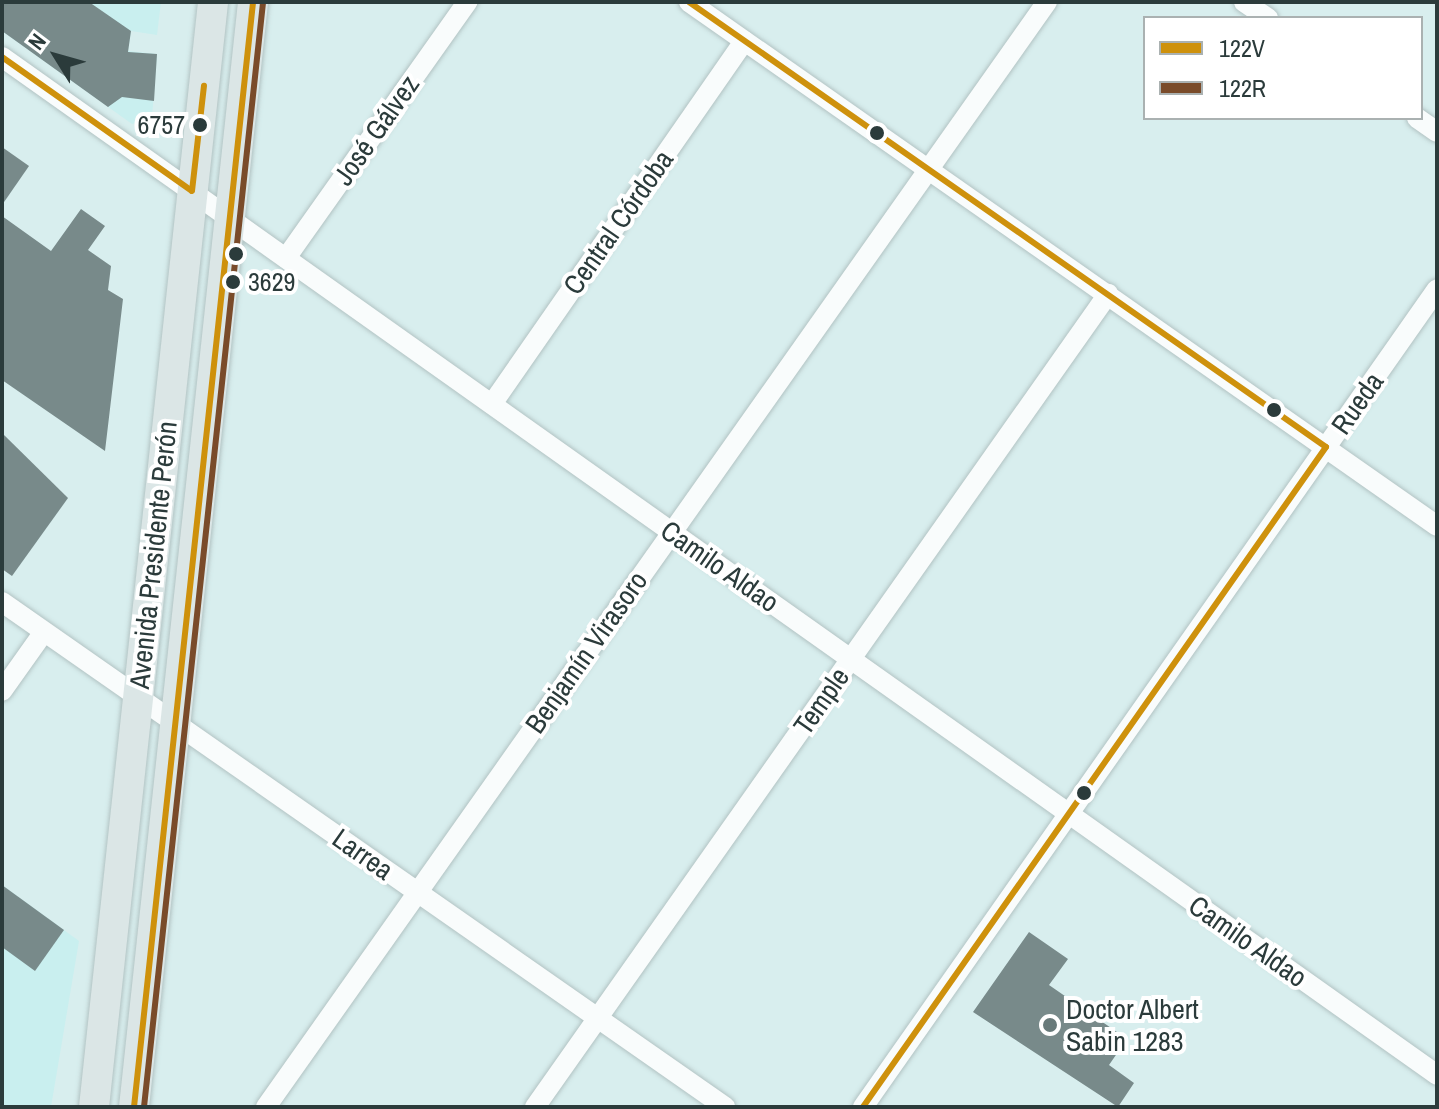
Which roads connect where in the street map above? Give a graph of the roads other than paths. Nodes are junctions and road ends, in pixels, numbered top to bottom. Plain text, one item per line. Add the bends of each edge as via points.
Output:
1 (213, 2) edge
2 (253, 2) edge
3 (467, 2) edge
4 (689, 2) edge
5 (1047, 2) edge
6 (1244, 2) edge
7 (1265, 16) edge
8 (744, 41) junction
9 (2, 57) edge
10 (1420, 120) edge
11 (1437, 132) edge
12 (927, 168) junction
13 (192, 191) junction
14 (229, 217) junction
15 (286, 258) junction
16 (1437, 289) edge
17 (1108, 294) junction
18 (492, 404) junction
19 (1326, 447) junction
20 (1437, 526) edge
21 (671, 531) junction
22 (2, 602) edge
23 (44, 632) junction
24 (851, 659) junction
25 (2, 691) edge
26 (138, 696) junction
27 (176, 724) junction
28 (1069, 814) junction
29 (417, 892) junction
30 (597, 1018) junction
31 (1437, 1075) edge
32 (94, 1107) edge
33 (134, 1107) edge
34 (266, 1107) edge
35 (535, 1107) edge
36 (725, 1107) edge
37 (863, 1107) edge

1 - 13 main road, Avenida Presidente Perón
2 - 14 main road, Avenida Presidente Perón
3 - 15 street, José Gálvez
4 - 8 street
5 - 12 street, Benjamín Virasoro
6 - 7 street
8 - 12 street
8 - 18 street, Central Córdoba
9 - 13 street, Camilo Aldao
10 - 11 street
12 - 17 street
12 - 21 street, Benjamín Virasoro
13 - 14 street, Camilo Aldao
13 - 26 main road, Avenida Presidente Perón
14 - 15 street, Camilo Aldao
14 - 27 main road, Avenida Presidente Perón
15 - 18 street, Camilo Aldao
16 - 19 street, Rueda
17 - 19 street
17 - 24 street, Temple
18 - 21 street, Camilo Aldao
19 - 20 street
19 - 28 street, Rueda
21 - 24 street, Camilo Aldao
21 - 29 street, Benjamín Virasoro
22 - 23 street, Larrea
23 - 25 street
23 - 26 street, Larrea
24 - 28 street, Camilo Aldao
24 - 30 street, Temple
26 - 27 street, Larrea
26 - 32 main road, Avenida Presidente Perón
27 - 29 street, Larrea
27 - 33 main road, Avenida Presidente Perón
28 - 31 street, Camilo Aldao
28 - 37 street, Rueda
29 - 30 street, Larrea
29 - 34 street, Benjamín Virasoro
30 - 35 street, Temple
30 - 36 street, Larrea

